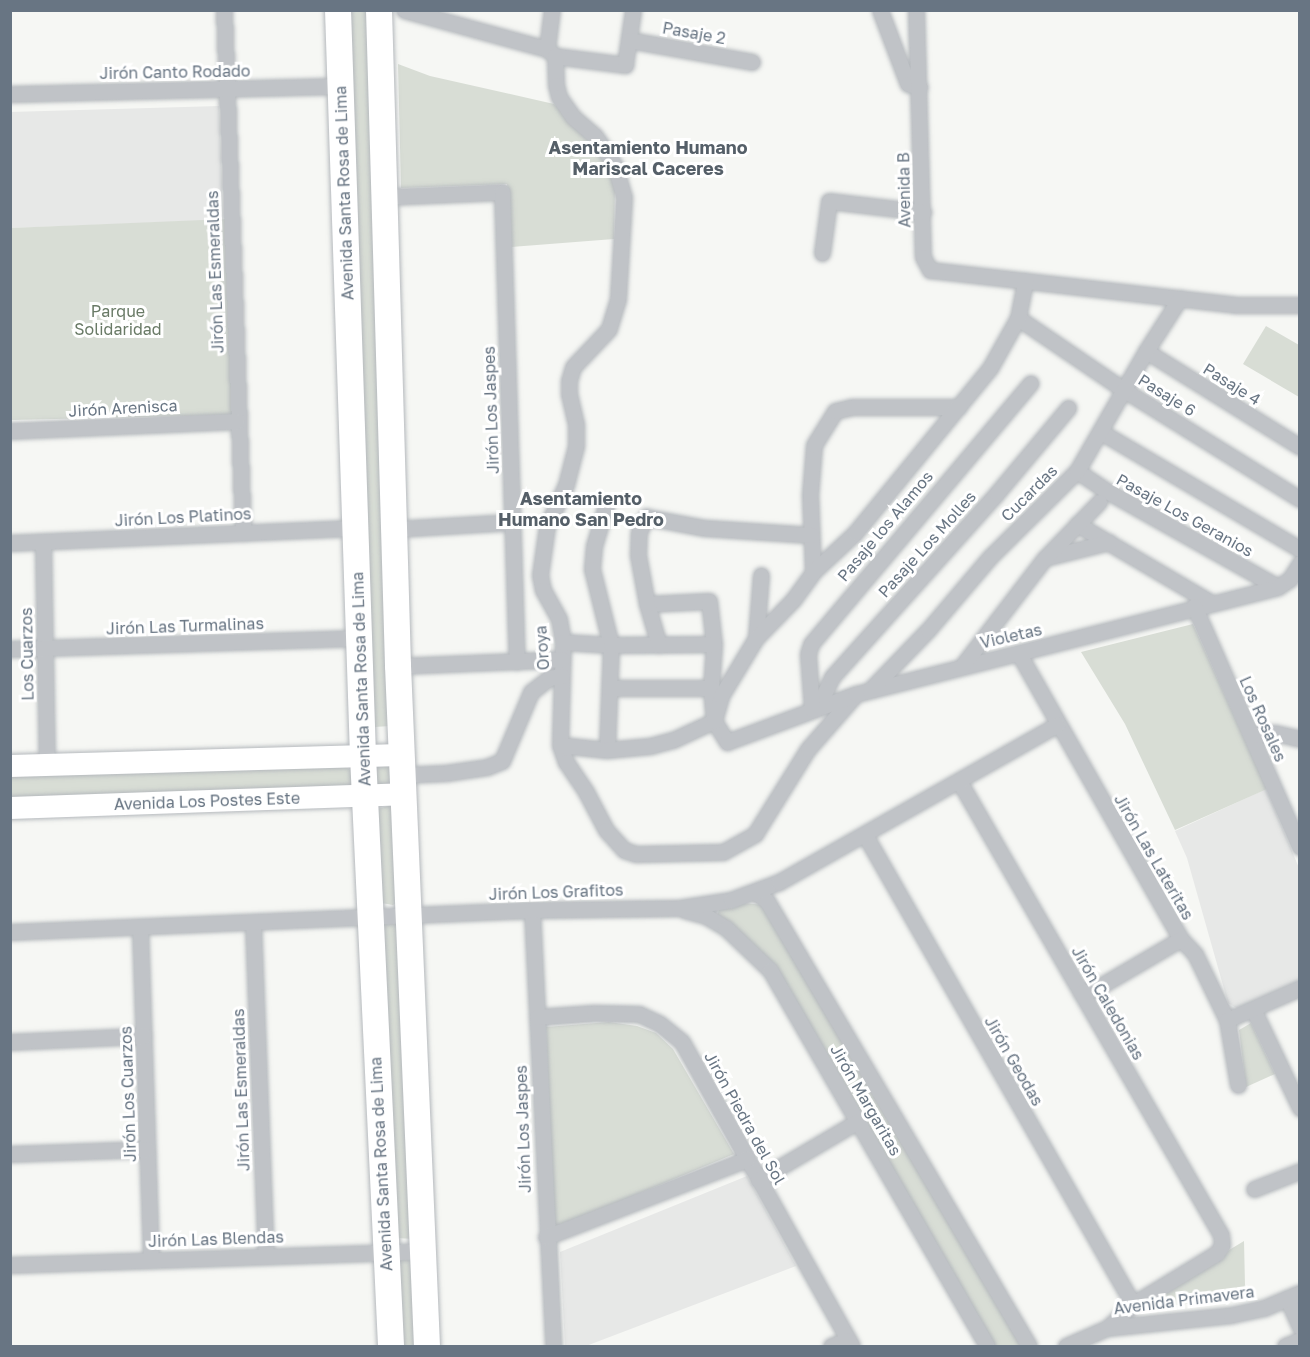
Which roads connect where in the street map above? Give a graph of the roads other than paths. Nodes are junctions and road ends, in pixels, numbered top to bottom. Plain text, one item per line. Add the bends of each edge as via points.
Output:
1 (224, 10) edge
2 (338, 10) edge
3 (379, 10) edge
4 (404, 10) edge
5 (552, 10) edge
6 (633, 10) edge
7 (880, 10) edge
8 (916, 10) edge
9 (629, 40) junction
10 (551, 52) junction
11 (752, 62) dead end
12 (340, 86) junction
13 (920, 87) junction
14 (227, 89) junction
15 (10, 93) edge
16 (384, 197) junction
17 (923, 212) junction
18 (822, 253) dead end
19 (1025, 281) junction
20 (1180, 298) junction
21 (1299, 305) edge
22 (1018, 318) junction
23 (1146, 351) junction
24 (1031, 383) dead end
25 (1124, 390) junction
26 (959, 407) junction
27 (1068, 408) dead end
28 (237, 421) junction
29 (10, 431) edge
30 (1101, 432) junction
31 (1299, 447) edge
32 (1077, 471) junction
33 (1299, 499) edge
34 (1099, 502) dead end
35 (606, 506) dead end
36 (513, 522) junction
37 (1077, 524) junction
38 (357, 528) junction
39 (394, 529) junction
40 (243, 533) junction
41 (811, 535) junction
42 (43, 542) junction
43 (1109, 542) junction
44 (10, 543) edge
45 (1299, 549) edge
46 (1045, 558) junction
47 (1299, 562) edge
48 (813, 572) junction
49 (761, 575) dead end
50 (1278, 587) junction
51 (1210, 602) junction
52 (647, 604) junction
53 (1194, 606) junction
54 (360, 638) junction
55 (756, 639) junction
56 (563, 642) junction
57 (714, 644) junction
58 (611, 645) junction
59 (659, 645) junction
60 (10, 649) edge
61 (45, 649) junction
62 (1019, 654) junction
63 (562, 659) junction
64 (517, 662) junction
65 (398, 666) junction
66 (962, 666) junction
67 (562, 676) junction
68 (610, 688) junction
69 (711, 688) junction
70 (863, 692) junction
71 (815, 708) junction
72 (714, 721) junction
73 (1057, 725) junction
74 (1251, 735) junction
75 (1299, 739) edge
76 (560, 745) junction
77 (607, 750) junction
78 (363, 756) junction
79 (46, 765) junction
80 (10, 766) edge
81 (402, 774) junction
82 (959, 781) junction
83 (364, 795) junction
84 (10, 808) edge
85 (864, 835) junction
86 (1299, 847) edge
87 (756, 893) junction
88 (679, 908) junction
89 (532, 910) junction
90 (409, 916) junction
91 (371, 918) junction
92 (253, 923) junction
93 (140, 928) junction
94 (10, 932) edge
95 (1181, 939) junction
96 (1299, 988) edge
97 (1081, 993) junction
98 (1253, 1009) junction
99 (537, 1017) junction
100 (1227, 1020) junction
101 (144, 1036) junction
102 (10, 1042) edge
103 (1238, 1085) dead end
104 (1299, 1108) edge
105 (858, 1120) junction
106 (147, 1149) junction
107 (10, 1154) edge
108 (747, 1159) junction
109 (1299, 1171) edge
110 (759, 1180) junction
111 (1254, 1190) dead end
112 (546, 1237) junction
113 (423, 1251) junction
114 (385, 1252) junction
115 (266, 1256) junction
116 (151, 1260) junction
117 (10, 1265) edge
118 (1293, 1296) edge
119 (1133, 1304) junction
120 (1299, 1327) edge
121 (1107, 1328) junction
122 (1299, 1340) edge
123 (850, 1343) edge
124 (391, 1347) edge
125 (427, 1347) edge
126 (553, 1347) edge
127 (831, 1347) edge
128 (987, 1347) edge
129 (1029, 1347) edge
130 (1066, 1347) edge
131 (1285, 1347) edge

1 - 14 street, Jirón Las Esmeraldas
2 - 12 main road, Avenida Santa Rosa de Lima
3 - 16 main road
4 - 10 street
5 - 10 street, Oroya
6 - 9 street
7 - 13 street via 908,84
8 - 13 street, Avenida B
9 - 10 street via 625,65
9 - 11 street, Pasaje 2
10 - 56 street, Oroya via 559,97 606,152 624,197 618,299 609,329 573,367 569,394 576,446 566,485 547,526 542,554 543,590 559,619
12 - 14 street, Jirón Canto Rodado
12 - 38 main road, Avenida Santa Rosa de Lima
13 - 17 street, Avenida B
14 - 15 street, Jirón Canto Rodado
14 - 28 street, Jirón Las Esmeraldas
16 - 36 street, Jirón Los Jaspes via 502,192
16 - 39 main road
17 - 18 street via 829,201
17 - 19 street, Avenida B via 923,257 930,270
19 - 20 street
19 - 22 street
20 - 21 street via 1252,306
20 - 23 street, Cucardas
22 - 25 street, Pasaje 6
22 - 26 street via 990,368
23 - 25 street, Cucardas
23 - 31 street, Pasaje 4
24 - 71 street, Pasaje los Alamos via 811,644 808,654
25 - 30 street, Cucardas
25 - 33 street, Pasaje 6
26 - 41 street via 852,407 836,411 814,445
26 - 48 street via 855,533
27 - 71 street, Pasaje Los Molles via 997,493 831,676
28 - 29 street, Jirón Arenisca
28 - 40 street, Jirón Las Esmeraldas
30 - 32 street, Cucardas
30 - 45 street
32 - 50 street, Pasaje Los Geranios
32 - 70 street, Cucardas via 990,558 928,630
34 - 37 street
35 - 58 street via 594,546 592,569
36 - 39 street
36 - 64 street, Jirón Los Jaspes
37 - 43 street
37 - 46 street
38 - 40 street, Jirón Los Platinos
38 - 54 main road, Avenida Santa Rosa de Lima
39 - 65 main road
40 - 42 street, Jirón Los Platinos
41 - 48 street
41 - 52 street via 705,528 646,517 639,532 638,555
42 - 44 street, Jirón Los Platinos
42 - 61 street, Los Cuarzos
43 - 46 street
43 - 51 street
46 - 66 street
47 - 50 street via 1290,579
48 - 55 street
49 - 55 street
50 - 51 street, Violetas
51 - 53 street, Violetas
52 - 57 street via 709,601
52 - 59 street
53 - 62 street, Violetas
53 - 74 street, Los Rosales
54 - 61 street, Jirón Las Turmalinas
54 - 78 main road, Avenida Santa Rosa de Lima
55 - 72 street via 721,696
56 - 58 street
56 - 63 street, Oroya
57 - 59 street
57 - 69 street
58 - 59 street
58 - 68 street
60 - 61 street, Jirón Las Turmalinas
61 - 79 street, Los Cuarzos
62 - 66 street, Violetas
62 - 73 street, Jirón Las Lateritas
63 - 64 street
63 - 67 street, Oroya
64 - 65 street
65 - 81 main road
66 - 70 street, Violetas
67 - 76 street, Oroya
67 - 81 street via 549,678 531,692 502,761 487,767
68 - 69 street
68 - 77 street
69 - 72 street
70 - 71 street, Violetas
70 - 76 street, Oroya via 808,749 755,834 712,854 636,854 624,850 606,831
71 - 72 street, Violetas via 724,741
72 - 77 street via 673,740
73 - 82 street, Jirón Los Grafitos
73 - 95 street, Jirón Las Lateritas
74 - 75 street via 1275,733
74 - 86 street, Los Rosales
76 - 77 street
78 - 79 main road
78 - 81 main road
78 - 83 main road, Avenida Santa Rosa de Lima
79 - 80 main road
81 - 83 main road, Avenida Los Postes Este
81 - 90 main road
82 - 85 street, Jirón Los Grafitos
82 - 97 street, Jirón Caledonias
83 - 84 main road, Avenida Los Postes Este
83 - 91 main road, Avenida Santa Rosa de Lima
85 - 87 street, Jirón Los Grafitos
85 - 119 street, Jirón Geodas
87 - 88 street, Jirón Los Grafitos
87 - 129 street, Jirón Margaritas via 767,901
88 - 89 street, Jirón Los Grafitos
88 - 105 street, Jirón Margaritas via 706,916 726,928 770,970
89 - 90 street, Jirón Los Grafitos
89 - 99 street, Jirón Los Jaspes
90 - 91 street, Jirón Los Grafitos
90 - 113 main road
91 - 92 street, Jirón Los Grafitos
91 - 114 main road, Avenida Santa Rosa de Lima
92 - 93 street, Jirón Los Grafitos
92 - 115 street, Jirón Las Esmeraldas
93 - 94 street, Jirón Los Grafitos
93 - 101 street, Jirón Los Cuarzos
95 - 97 street via 1097,988
95 - 100 street, Jirón Las Lateritas via 1195,954
96 - 98 street
97 - 119 street, Jirón Caledonias via 1221,1235 1222,1245 1217,1253
98 - 100 street
98 - 104 street
99 - 108 street, Jirón Piedra del Sol via 639,1014 660,1024 682,1042
99 - 112 street, Jirón Los Jaspes
100 - 103 street, Jirón Las Lateritas
101 - 102 street
101 - 106 street, Jirón Los Cuarzos
105 - 110 street
105 - 128 street, Jirón Margaritas
106 - 107 street
106 - 116 street, Jirón Los Cuarzos
108 - 110 street, Jirón Piedra del Sol
108 - 112 street
109 - 111 street
110 - 123 street, Jirón Piedra del Sol
112 - 126 street, Jirón Los Jaspes
113 - 114 street, Jirón Las Blendas
113 - 125 main road
114 - 115 street, Jirón Las Blendas
114 - 124 main road, Avenida Santa Rosa de Lima
115 - 116 street, Jirón Las Blendas
116 - 117 street, Jirón Las Blendas
118 - 120 street
118 - 121 street, Avenida Primavera via 1231,1315
119 - 121 street
121 - 130 street
122 - 131 street
123 - 127 street

